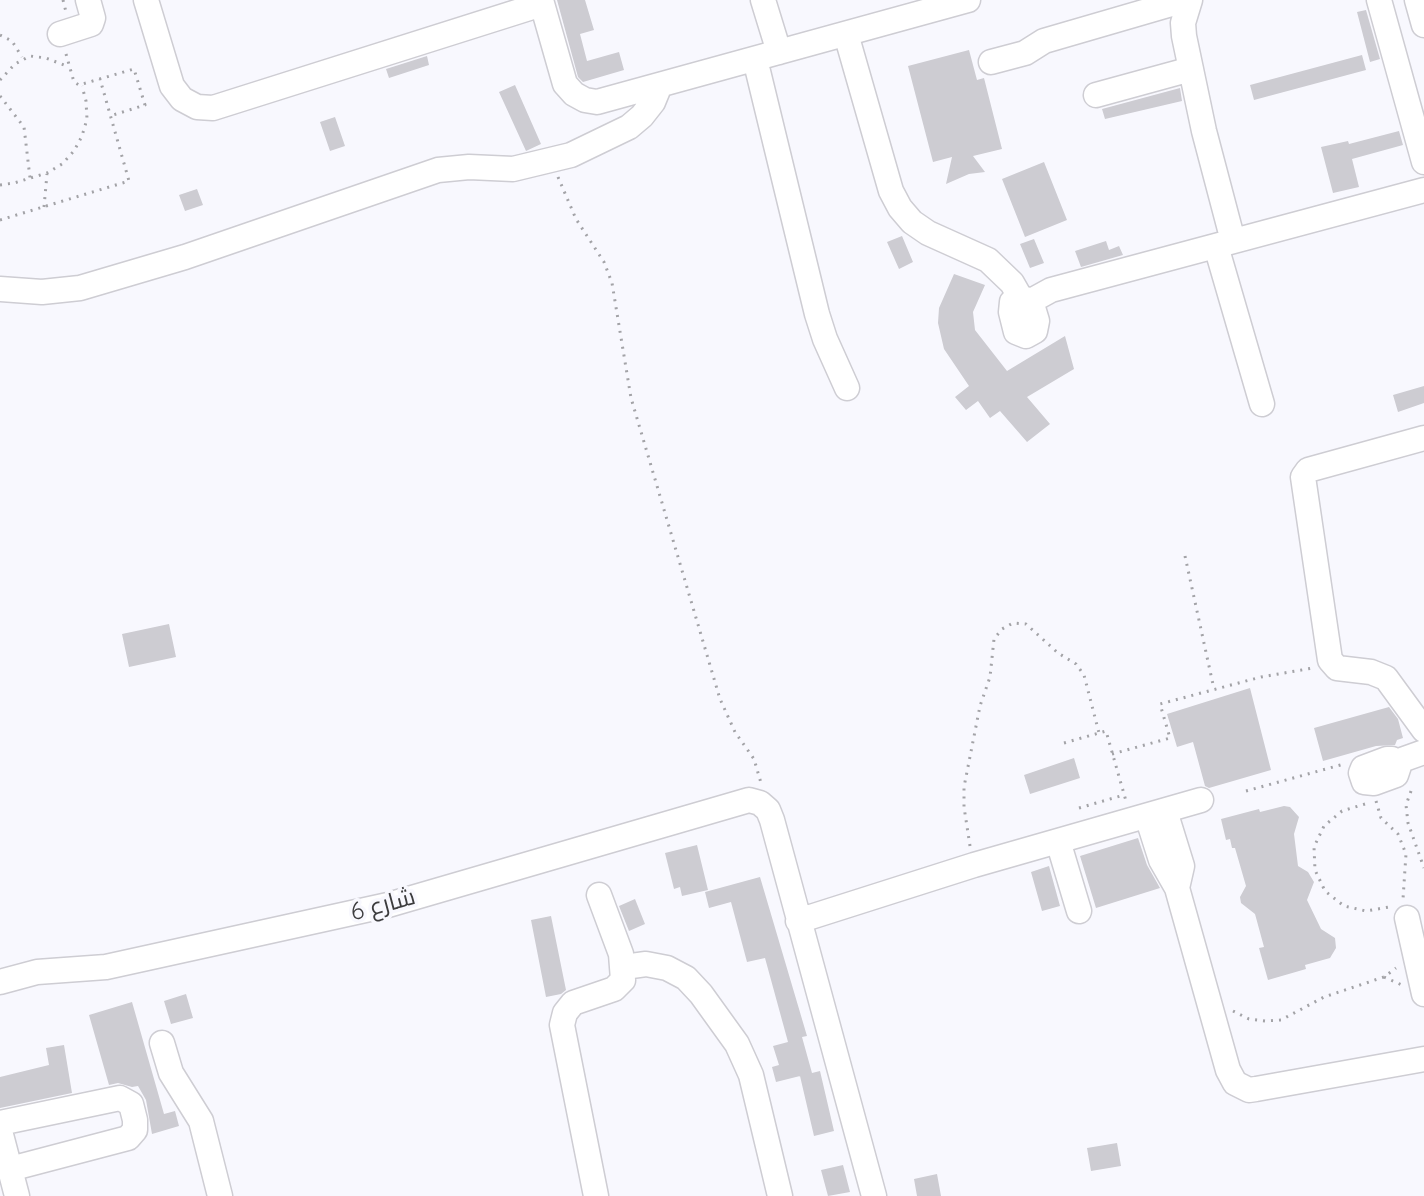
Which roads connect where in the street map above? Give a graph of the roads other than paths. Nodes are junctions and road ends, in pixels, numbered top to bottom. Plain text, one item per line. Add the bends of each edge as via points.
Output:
1 (88, 0) edge
2 (146, 0) edge
3 (763, 0) edge
4 (968, 0) edge
5 (1187, 0) edge
6 (1379, 0) edge
7 (1417, 0) edge
8 (542, 2) edge
9 (1424, 25) edge
10 (60, 34) road end
11 (846, 34) junction
12 (779, 52) junction
13 (755, 59) junction
14 (991, 62) dead end
15 (1191, 69) junction
16 (660, 85) junction
17 (1096, 95) dead end
18 (1424, 162) edge
19 (1424, 190) edge
20 (1224, 244) junction
21 (0, 289) edge
22 (847, 388) dead end
23 (1262, 404) dead end
24 (1424, 438) edge
25 (1424, 730) edge
26 (1424, 752) edge
27 (1371, 784) road end
28 (1201, 800) dead end
29 (1148, 816) junction
30 (1054, 842) junction
31 (599, 895) dead end
32 (1076, 911) dead end
33 (1405, 911) road end
34 (798, 921) junction
35 (624, 967) junction
36 (0, 982) edge
37 (1424, 994) edge
38 (162, 1043) dead end
39 (1424, 1059) edge
40 (0, 1123) edge
41 (0, 1131) edge
42 (6, 1164) edge
43 (17, 1196) edge
44 (220, 1196) edge
45 (596, 1196) edge
46 (780, 1196) edge
47 (874, 1196) edge

1 - 10 street via 91,24
2 - 8 street via 172,86 182,99 213,108
3 - 12 street
4 - 11 street
5 - 14 street via 1044,41 1025,53
5 - 15 street via 1183,23
6 - 18 street
7 - 9 street
8 - 16 street via 565,84 574,94 597,102
11 - 12 street
11 - 20 street via 900,208 928,233 988,260 1026,299
12 - 13 street
13 - 16 street
13 - 22 street via 817,314
15 - 17 street
15 - 20 street
16 - 21 street via 648,109 629,127 552,160 513,169 438,170 80,288
19 - 20 street
20 - 23 street
24 - 25 street via 1308,470 1303,481 1333,665 1386,678
26 - 27 street via 1396,762 1387,759
28 - 29 street
29 - 30 street
29 - 39 street via 1161,860 1177,888 1231,1077 1241,1088
30 - 32 street
30 - 34 street
31 - 35 street
33 - 37 street
34 - 36 street, شارع 6 via 768,810 749,800 348,915 106,967 37,972
34 - 47 street
35 - 45 street via 619,985 573,1003 562,1025
35 - 46 street via 646,964 686,978 737,1044 751,1075
38 - 44 street via 171,1073 201,1121
40 - 42 street via 120,1098 131,1104 135,1120 128,1138
41 - 42 street
42 - 43 street

